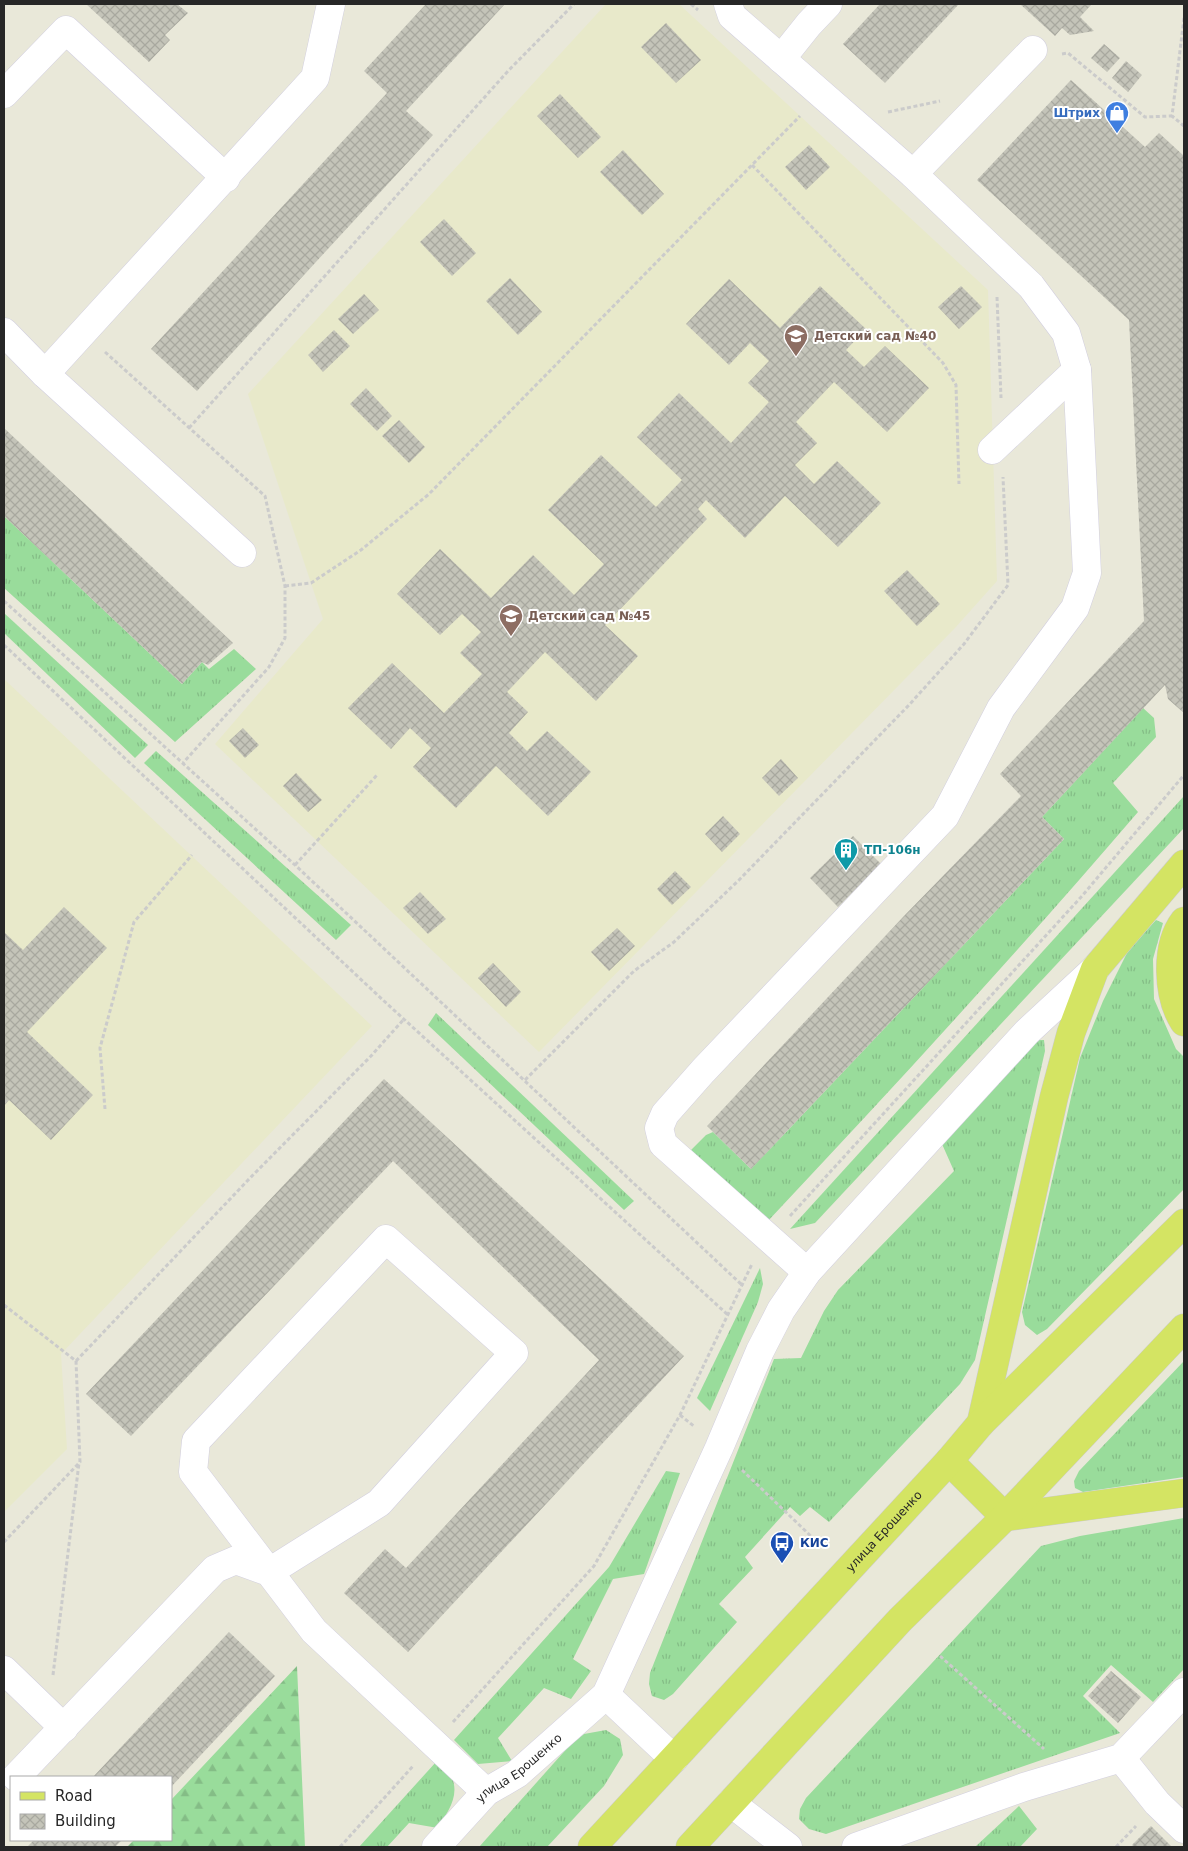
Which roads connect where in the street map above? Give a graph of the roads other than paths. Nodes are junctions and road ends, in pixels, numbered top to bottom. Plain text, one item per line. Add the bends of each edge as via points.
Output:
1 (331, 4) edge
2 (728, 4) edge
3 (828, 4) edge
4 (1033, 50) dead end
5 (781, 59) junction
6 (4, 94) edge
7 (913, 174) junction
8 (226, 178) junction
9 (4, 332) edge
10 (1077, 370) junction
11 (46, 374) junction
12 (997, 445) road end
13 (242, 553) dead end
14 (1184, 864) edge
15 (1184, 921) edge
16 (1095, 969) junction
17 (1184, 1022) edge
18 (1184, 1223) edge
19 (807, 1272) junction
20 (1184, 1328) edge
21 (981, 1423) junction
22 (949, 1461) junction
23 (1184, 1493) edge
24 (1005, 1518) junction
25 (269, 1572) junction
26 (4, 1670) edge
27 (1184, 1692) edge
28 (606, 1695) junction
29 (56, 1720) junction
30 (1121, 1758) junction
31 (674, 1759) junction
32 (17, 1776) edge
33 (486, 1792) junction
34 (731, 1803) junction
35 (1184, 1829) edge
36 (436, 1847) edge
37 (592, 1847) edge
38 (690, 1847) edge
39 (788, 1847) edge
40 (856, 1847) edge

1 - 8 street via 315,78
2 - 5 street via 732,16
3 - 5 street
4 - 7 street
5 - 7 street
6 - 8 street via 66,30
7 - 10 street via 1031,286 1066,333
8 - 11 street
9 - 11 street
10 - 12 street
10 - 19 street via 1086,573 1075,608 1001,708 946,816 703,1071 665,1114 659,1128 663,1144
11 - 13 street
14 - 16 main road
15 - 17 main road via 1179,928 1169,970 1176,1010
16 - 19 street via 1027,1032
16 - 21 main road via 1071,1033 1054,1097
18 - 21 main road, улица Ерошенко
19 - 28 street via 781,1310 760,1351
20 - 24 main road
21 - 22 main road, улица Ерошенко
22 - 24 main road
22 - 31 main road, улица Ерошенко
23 - 24 main road
24 - 34 main road via 900,1620
25 - 25 street via 193,1472 196,1441 386,1239 514,1352 379,1503
25 - 29 street via 236,1560 215,1569
25 - 33 street via 314,1631
26 - 29 street
27 - 30 street
28 - 31 street
28 - 33 street, улица Ерошенко via 517,1774
29 - 32 street
30 - 35 street via 1157,1803
30 - 40 street
31 - 37 main road, улица Ерошенко
33 - 36 street, улица Ерошенко
34 - 38 main road
34 - 39 street

